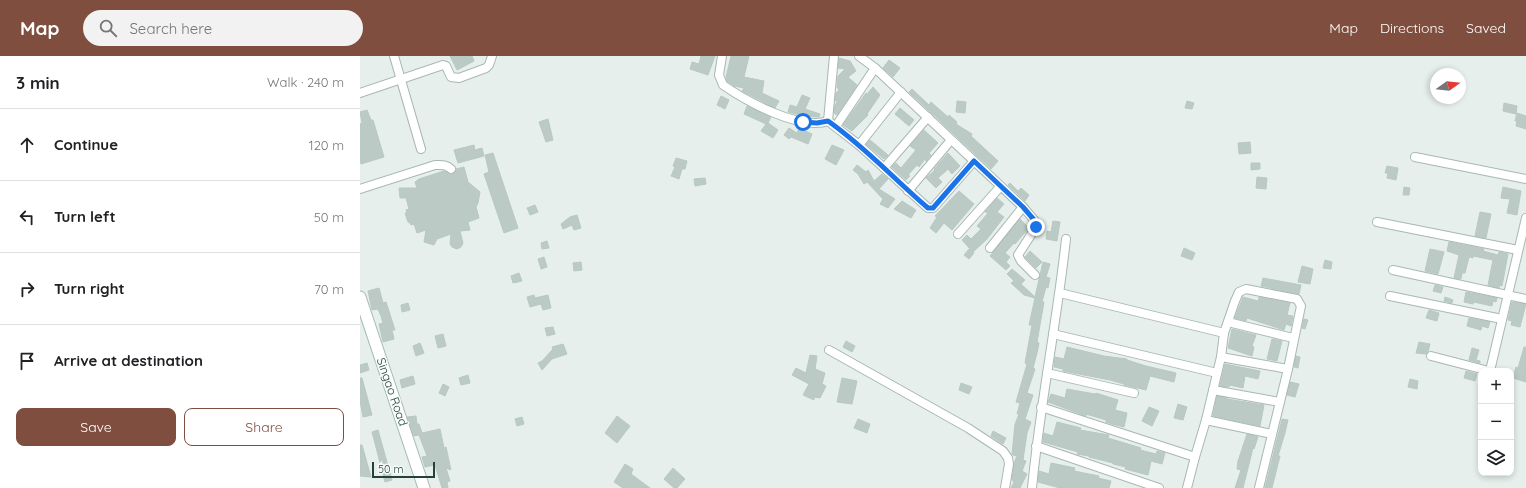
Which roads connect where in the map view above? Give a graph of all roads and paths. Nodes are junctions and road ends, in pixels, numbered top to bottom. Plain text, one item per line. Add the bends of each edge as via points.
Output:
1 (394, 56) edge
2 (492, 56) edge
3 (722, 56) edge
4 (834, 56) edge
5 (859, 56) edge
6 (875, 68) junction
7 (401, 79) junction
8 (901, 92) junction
9 (360, 93) edge
10 (928, 117) junction
11 (828, 121) junction
12 (836, 126) junction
13 (951, 140) junction
14 (859, 145) junction
15 (421, 149) dead end
16 (1415, 157) dead end
17 (974, 161) junction
18 (884, 168) junction
19 (452, 169) dead end
20 (1526, 180) edge
21 (1000, 187) junction
22 (360, 189) edge
23 (908, 191) junction
24 (1023, 207) junction
25 (1526, 218) edge
26 (1378, 222) dead end
27 (958, 234) dead end
28 (1066, 239) dead end
29 (990, 248) dead end
30 (1518, 250) junction
31 (1393, 270) dead end
32 (1035, 275) dead end
33 (1060, 293) junction
34 (1508, 295) junction
35 (1390, 296) dead end
36 (360, 297) edge
37 (1526, 299) edge
38 (1502, 319) junction
39 (1228, 322) junction
40 (1224, 333) junction
41 (1052, 334) junction
42 (1294, 338) junction
43 (830, 350) dead end
44 (1431, 356) dead end
45 (1221, 357) junction
46 (1478, 368) edge
47 (1490, 368) edge
48 (1288, 369) junction
49 (1048, 373) junction
50 (1217, 373) junction
51 (1213, 390) junction
52 (1134, 393) dead end
53 (1280, 402) junction
54 (1041, 407) junction
55 (1206, 420) junction
56 (1272, 434) junction
57 (1036, 446) junction
58 (1194, 457) junction
59 (424, 488) edge
60 (1005, 488) edge
61 (1032, 488) edge
62 (1159, 488) edge
63 (1187, 488) edge
64 (1259, 488) edge

1 - 7 street
2 - 7 street via 486,68 459,78 451,76 445,65
3 - 11 street via 720,80 729,90 783,117 810,122
4 - 11 street
5 - 6 street
6 - 8 street
6 - 12 street
7 - 9 street
7 - 15 street
8 - 10 street
8 - 14 street
10 - 13 street
10 - 18 street
11 - 12 street
12 - 14 street
13 - 17 street
13 - 23 street
14 - 18 street
16 - 20 street
17 - 21 street
17 - 23 street via 933,208 928,208
18 - 23 street
19 - 22 street via 449,166 435,165
21 - 24 street
21 - 27 street
24 - 29 street
24 - 32 street via 1036,226 1018,255 1020,261
25 - 30 street
26 - 30 street
28 - 33 street
30 - 34 street
31 - 34 street
33 - 40 street
33 - 41 street
34 - 37 street
34 - 38 street
35 - 38 street
36 - 59 street, Singao Road
38 - 47 street
39 - 40 street
39 - 42 street
39 - 42 street via 1235,301 1244,290 1297,299 1300,310
40 - 45 street
41 - 49 street
41 - 50 street
42 - 48 street
43 - 60 street via 968,428 1003,451 1009,464
44 - 46 street
45 - 48 street
45 - 50 street
48 - 53 street
49 - 52 street
49 - 54 street
50 - 51 street
51 - 53 street
51 - 55 street
53 - 56 street
54 - 57 street
54 - 58 street
55 - 56 street
55 - 58 street
56 - 64 street
57 - 61 street
57 - 62 street
58 - 63 street

